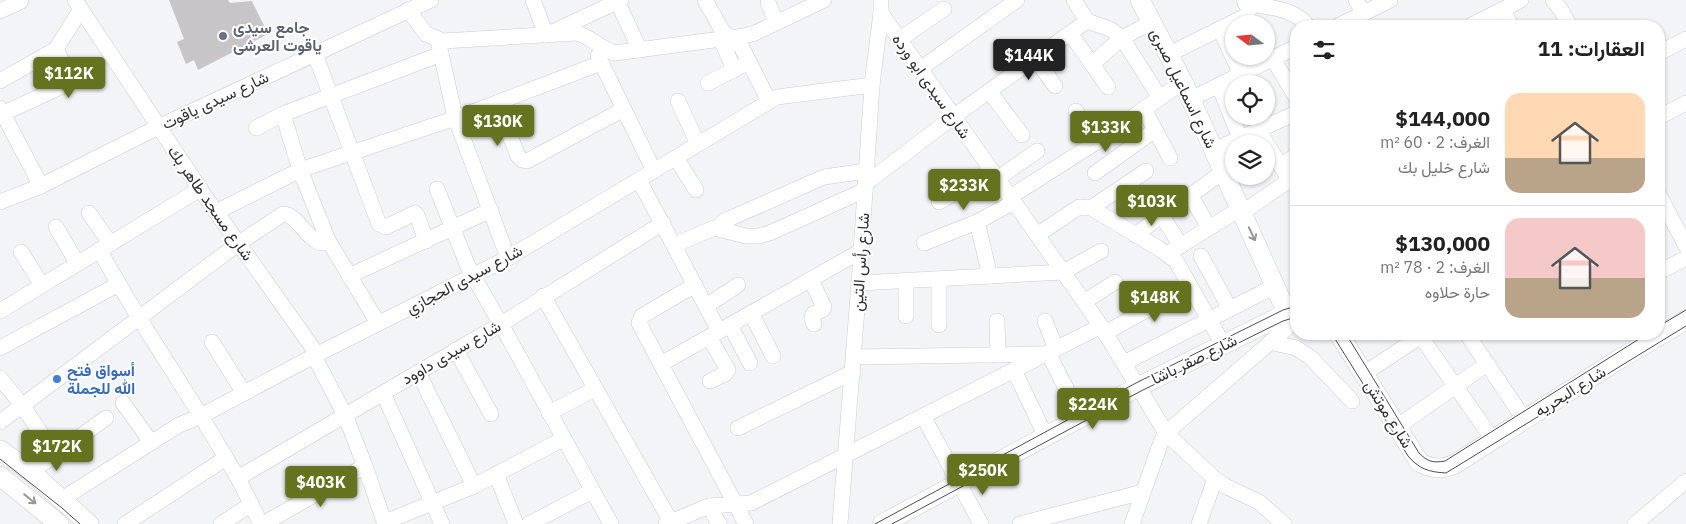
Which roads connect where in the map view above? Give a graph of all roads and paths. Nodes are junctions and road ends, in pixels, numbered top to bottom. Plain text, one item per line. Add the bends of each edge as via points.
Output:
1 (21, 0) edge
2 (431, 0) edge
3 (533, 0) edge
4 (705, 0) edge
5 (824, 0) edge
6 (1074, 0) edge
7 (1140, 0) edge
8 (1390, 0) edge
9 (1521, 0) edge
10 (1553, 0) edge
11 (619, 1) edge
12 (1010, 2) edge
13 (1245, 2) edge
14 (768, 3) dead end
15 (78, 5) edge
16 (595, 5) edge
17 (881, 6) edge
18 (944, 9) dead end
19 (1503, 9) junction
20 (408, 10) junction
21 (0, 11) edge
22 (1357, 14) edge
23 (1302, 20) edge
24 (1482, 20) edge
25 (1508, 20) edge
26 (1567, 20) edge
27 (1087, 21) junction
28 (776, 22) junction
29 (1152, 22) junction
30 (1220, 29) junction
31 (1070, 33) junction
32 (546, 35) junction
33 (589, 38) junction
34 (1122, 38) junction
35 (725, 39) junction
36 (1686, 39) edge
37 (900, 40) junction
38 (439, 47) junction
39 (56, 49) junction
40 (640, 50) junction
41 (1290, 50) edge
42 (1665, 50) edge
43 (315, 54) junction
44 (1169, 54) junction
45 (1035, 58) junction
46 (1275, 58) edge
47 (749, 62) junction
48 (1275, 62) edge
49 (601, 63) junction
50 (1092, 64) junction
51 (1261, 65) edge
52 (920, 69) junction
53 (734, 70) junction
54 (1241, 75) joint
55 (0, 81) edge
56 (1183, 82) junction
57 (708, 83) dead end
58 (1225, 83) edge
59 (872, 85) junction
60 (1055, 86) dead end
61 (1220, 86) junction
62 (1108, 87) dead end
63 (1290, 87) edge
64 (988, 91) junction
65 (330, 96) junction
66 (1160, 98) junction
67 (1191, 99) junction
68 (678, 101) dead end
69 (769, 101) junction
70 (497, 103) junction
71 (1686, 103) edge
72 (624, 109) junction
73 (1144, 109) junction
74 (1076, 111) dead end
75 (1, 112) edge
76 (283, 114) junction
77 (1665, 114) edge
78 (954, 116) junction
79 (1290, 116) edge
80 (456, 117) junction
81 (158, 127) junction
82 (256, 128) dead end
83 (1155, 130) junction
84 (1258, 130) junction
85 (1022, 135) dead end
86 (1239, 135) edge
87 (1247, 135) edge
88 (1095, 143) junction
89 (698, 144) junction
90 (1225, 145) edge
91 (1214, 150) junction
92 (1036, 151) dead end
93 (352, 152) junction
94 (676, 158) junction
95 (1170, 158) dead end
96 (1290, 160) edge
97 (1282, 166) junction
98 (300, 170) junction
99 (654, 171) junction
100 (1146, 171) dead end
101 (1223, 172) junction
102 (1095, 173) dead end
103 (994, 175) junction
104 (639, 180) junction
105 (865, 181) junction
106 (42, 186) junction
107 (200, 188) junction
108 (437, 189) dead end
109 (696, 190) dead end
110 (1191, 196) junction
111 (1012, 199) junction
112 (0, 202) edge
113 (938, 202) dead end
114 (1665, 206) edge
115 (1091, 208) junction
116 (491, 210) junction
117 (1241, 211) junction
118 (88, 212) dead end
119 (216, 212) junction
120 (1162, 216) junction
121 (976, 222) junction
122 (663, 223) junction
123 (56, 228) dead end
124 (453, 228) junction
125 (718, 228) junction
126 (1209, 228) junction
127 (1037, 235) junction
128 (1135, 235) junction
129 (328, 240) junction
130 (426, 241) junction
131 (239, 243) junction
132 (924, 243) dead end
133 (674, 246) junction
134 (1181, 246) junction
135 (1686, 246) edge
136 (105, 247) junction
137 (861, 251) junction
138 (1101, 251) dead end
139 (21, 252) dead end
140 (1167, 254) junction
141 (1201, 256) dead end
142 (508, 258) junction
143 (1686, 258) edge
144 (77, 263) junction
145 (1665, 269) edge
146 (1063, 272) junction
147 (350, 276) junction
148 (990, 276) junction
149 (474, 277) junction
150 (939, 279) junction
151 (810, 280) junction
152 (906, 281) junction
153 (1114, 282) dead end
154 (859, 283) junction
155 (119, 284) junction
156 (42, 285) junction
157 (695, 285) junction
158 (738, 285) dead end
159 (1190, 286) junction
160 (1276, 286) junction
161 (543, 296) junction
162 (1084, 302) junction
163 (706, 306) junction
164 (1230, 309) junction
165 (1290, 309) edge
166 (0, 311) edge
167 (751, 313) junction
168 (1290, 315) edge
169 (906, 316) dead end
170 (139, 318) junction
171 (1290, 318) edge
172 (1045, 320) dead end
173 (1209, 320) junction
174 (1686, 320) edge
175 (997, 321) dead end
176 (378, 324) junction
177 (501, 324) junction
178 (814, 324) dead end
179 (939, 325) dead end
180 (1103, 330) junction
181 (719, 331) junction
182 (1665, 333) edge
183 (1343, 340) edge
184 (1413, 340) edge
185 (1424, 340) edge
186 (1471, 340) edge
187 (1653, 340) edge
188 (212, 342) dead end
189 (1270, 342) junction
190 (1223, 344) junction
191 (0, 348) edge
192 (456, 350) junction
193 (1050, 352) junction
194 (316, 355) junction
195 (998, 355) junction
196 (773, 356) dead end
197 (750, 363) dead end
198 (1124, 363) junction
199 (661, 364) junction
200 (853, 364) junction
201 (1487, 364) junction
202 (1014, 370) junction
203 (418, 372) junction
204 (1365, 373) junction
205 (0, 378) edge
206 (710, 381) dead end
207 (1456, 386) junction
208 (1138, 387) junction
209 (1066, 388) dead end
210 (596, 389) junction
211 (383, 393) junction
212 (244, 394) junction
213 (1352, 401) dead end
214 (123, 403) dead end
215 (22, 405) junction
216 (549, 412) junction
217 (491, 414) dead end
218 (345, 415) junction
219 (201, 416) junction
220 (923, 416) junction
221 (106, 418) dead end
222 (1524, 419) junction
223 (0, 422) edge
224 (1397, 427) junction
225 (738, 428) dead end
226 (1166, 433) junction
227 (1046, 436) junction
228 (563, 438) junction
229 (1493, 440) junction
230 (151, 442) junction
231 (0, 450) edge
232 (55, 454) junction
233 (846, 454) junction
234 (226, 458) junction
235 (1455, 464) joint
236 (366, 466) junction
237 (31, 472) junction
238 (496, 474) junction
239 (0, 476) edge
240 (238, 478) junction
241 (1214, 479) junction
242 (959, 482) junction
243 (1683, 485) edge
244 (474, 486) junction
245 (592, 491) junction
246 (1143, 492) junction
247 (62, 498) junction
248 (433, 503) junction
249 (736, 504) junction
250 (250, 505) junction
251 (709, 506) junction
252 (1039, 522) edge
253 (385, 523) edge
254 (668, 523) edge
255 (977, 523) edge
256 (59, 524) edge
257 (89, 524) edge
258 (126, 524) edge
259 (221, 524) edge
260 (262, 524) edge
261 (442, 524) edge
262 (516, 524) edge
263 (529, 524) edge
264 (611, 524) edge
265 (719, 524) edge
266 (746, 524) edge
267 (840, 524) edge
268 (882, 524) edge
269 (1020, 524) edge
270 (1132, 524) edge
271 (1199, 524) edge
272 (1284, 524) edge
273 (1635, 524) edge

1 - 21 street
2 - 20 street, شارع سيدى ياقوت
3 - 32 street
4 - 35 street
5 - 28 street
6 - 27 street
7 - 29 main road, شارع اسماعيل صبرى
8 - 22 street
9 - 19 street
10 - 26 street
11 - 16 street
11 - 40 street
12 - 52 street
13 - 23 street via 1289,12
13 - 30 street via 1248,15
14 - 28 street
15 - 39 street
15 - 81 street, شارع مسجد طاهر بك
16 - 32 street
17 - 37 street, شارع سيدى ابو ورده
17 - 59 street, شارع رأس التين
18 - 37 street
19 - 24 street
19 - 25 street
20 - 38 street
20 - 43 street, شارع سيدى ياقوت
27 - 31 street
27 - 34 street via 1110,29
28 - 35 street via 755,33
29 - 34 street
29 - 44 main road, شارع اسماعيل صبرى
30 - 44 street
30 - 54 street
31 - 45 street
31 - 50 street
32 - 33 street via 576,33
32 - 38 street via 452,42
33 - 40 street via 604,50 615,53
33 - 49 street
34 - 50 street
34 - 66 street
35 - 40 street
35 - 47 street via 739,43
35 - 53 street
36 - 42 street
37 - 52 street, شارع سيدى ابو ورده
38 - 65 street
38 - 80 street
39 - 55 street
39 - 75 street via 70,76 69,83
41 - 46 street
43 - 65 street
43 - 81 street, شارع سيدى ياقوت
44 - 56 main road, شارع اسماعيل صبرى
45 - 60 street
45 - 64 street
47 - 53 street
47 - 69 street
48 - 63 street
49 - 70 street
49 - 72 street
50 - 62 street
51 - 54 street
52 - 78 street, شارع سيدى ابو ورده
53 - 57 street
56 - 66 street
56 - 67 main road, شارع اسماعيل صبرى
58 - 61 street
59 - 69 street, شارع سيدى الحجازي via 777,97
59 - 105 street, شارع رأس التين
61 - 67 street
61 - 86 street
64 - 78 street
64 - 85 street
65 - 76 street
65 - 93 street
66 - 73 street
67 - 91 main road, شارع اسماعيل صبرى
68 - 89 street
69 - 89 street, شارع سيدى الحجازي
70 - 72 street via 518,156 527,161
70 - 80 street
71 - 77 street
72 - 99 street
73 - 83 street
73 - 88 street
74 - 88 street
75 - 106 street
76 - 82 street
76 - 98 street
78 - 103 street, شارع سيدى ابو ورده
78 - 105 street
79 - 84 street
80 - 93 street
80 - 116 street
81 - 106 street, شارع سيدى ياقوت
81 - 107 street, شارع مسجد طاهر بك
83 - 95 street
83 - 102 street
84 - 87 street
84 - 97 street
88 - 111 street
89 - 94 street, شارع سيدى الحجازي
90 - 91 street
91 - 101 main road, شارع اسماعيل صبرى
92 - 103 street
93 - 98 street
93 - 130 street via 381,225 386,227 415,213
94 - 99 street, شارع سيدى الحجازي
94 - 109 street
96 - 97 street
97 - 117 street via 1287,174 1286,181
98 - 119 street
98 - 129 street
99 - 104 street, شارع سيدى الحجازي
100 - 115 street
101 - 110 street
101 - 117 main road, شارع اسماعيل صبرى
103 - 111 street, شارع سيدى ابو ورده
103 - 113 street
104 - 122 street
104 - 142 street, شارع سيدى الحجازي
105 - 125 street via 824,177 724,221
105 - 125 street via 772,232 759,236
105 - 137 street, شارع رأس التين
106 - 112 street, شارع سيدى ياقوت
107 - 119 street, شارع مسجد طاهر بك
107 - 136 street
108 - 124 street
110 - 120 street
110 - 126 street
111 - 121 street
111 - 127 street, شارع سيدى ابو ورده
114 - 135 street
115 - 127 street via 1079,207
115 - 128 street
116 - 124 street
116 - 142 street
117 - 126 street
117 -> 160 main road, شارع اسماعيل صبرى
118 - 136 street
119 - 131 street, شارع مسجد طاهر بك
120 - 128 street
120 - 134 street
121 - 132 street
121 - 148 street
122 - 133 street
122 - 161 street, شارع سيدى داوود
123 - 144 street
124 - 130 street
124 - 149 street
125 - 133 street via 711,228
126 - 134 street
127 - 146 street, شارع سيدى ابو ورده
128 - 140 street
129 - 131 street via 315,241 285,214
129 - 147 street
130 - 147 street
131 - 170 street
131 - 194 street, شارع مسجد طاهر بك
133 - 157 street
134 - 140 street
136 - 144 street
136 - 155 street
137 - 151 street
137 - 154 street, شارع رأس التين
138 - 146 street
139 - 156 street
140 - 159 street via 1176,261
141 - 164 street
142 - 149 street, شارع سيدى الحجازي
143 - 145 street
144 - 156 street
146 - 148 street
146 - 162 street, شارع سيدى ابو ورده
147 - 176 street
148 - 150 street
149 - 176 street, شارع سيدى الحجازي
149 - 177 street
150 - 152 street
150 - 179 street
151 - 167 street
151 - 178 street via 824,307 813,314
152 - 154 street
152 - 169 street
153 - 162 street
154 - 200 street, شارع رأس التين
155 - 170 street
155 - 191 street
156 - 166 street
157 - 163 street
157 - 199 street via 640,318 639,323
158 - 163 street
159 - 173 street
159 - 180 street
160 - 164 street
160 - 165 main road, شارع اسماعيل صبرى
161 - 177 street, شارع سيدى داوود
161 - 210 street
162 - 180 street, شارع سيدى ابو ورده
163 - 181 street
164 - 173 street
167 - 181 street
167 - 196 street
168 - 190 main road, شارع صقر باشا
170 - 215 street
170 - 219 street
171 - 189 street
172 - 193 street
173 - 190 street
173 - 198 street
174 - 182 main road, شارع البحريه
175 - 195 street
176 - 194 street, شارع سيدى الحجازي
177 - 192 street, شارع سيدى داوود
177 - 216 street
180 - 193 street
180 - 198 street, شارع سيدى ابو ورده
181 - 197 street
181 - 199 street
181 - 206 street via 728,370
183 - 204 main road, شارع موتش
184 - 204 street
185 - 207 street
186 - 201 street
187 - 222 main road, شارع البحريه
188 - 212 street
189 - 213 street via 1296,348 1310,357
189 - 226 street
190 - 208 main road, شارع صقر باشا
192 - 203 street, شارع سيدى داوود
192 - 217 street
193 - 195 street
193 - 202 street
193 - 209 street
194 - 212 street, شارع سيدى الحجازي
194 - 218 street, شارع مسجد طاهر بك
195 - 200 street
198 - 208 street, شارع سيدى ابو ورده
199 - 249 street
200 - 225 street
200 - 233 street, شارع رأس التين
201 - 207 street
201 - 222 street
202 - 220 street
202 - 227 street
203 - 211 street, شارع سيدى داوود
203 - 244 street
204 - 224 main road, شارع موتش
205 - 215 street
207 - 224 street
207 - 229 street
208 - 226 street, شارع سيدى ابو ورده
208 - 227 main road, شارع صقر باشا
210 - 216 street
210 - 254 street
211 - 218 street, شارع سيدى داوود
211 - 248 street
212 - 219 street, شارع سيدى الحجازي
214 - 230 street
215 - 223 street
215 - 232 street
216 - 228 street
218 - 236 street, شارع مسجد طاهر بك
218 - 240 street, شارع سيدى داوود
219 - 230 street, شارع سيدى الحجازي
219 - 234 street
220 - 233 street
220 - 242 street
221 - 232 street
222 - 229 main road, شارع البحريه
224 - 235 main road, شارع موتش via 1419,462 1437,468
226 - 241 street, شارع سيدى ابو ورده
226 - 246 street
227 - 242 main road, شارع صقر باشا
228 - 238 street
228 - 245 street
229 - 235 main road, شارع البحريه
230 - 247 street, شارع سيدى الحجازي
231 - 237 main road
232 - 237 street
233 - 249 street via 750,504
233 - 267 street, شارع رأس التين
234 - 240 street
234 - 258 street
236 - 253 street, شارع مسجد طاهر بك
236 - 260 street
237 - 247 main road
238 - 244 street
238 - 262 street
239 -> 256 main road
240 - 250 street
241 - 271 street
241 - 272 street, شارع سيدى ابو ورده via 1259,502
242 - 255 street
242 - 268 main road, شارع صقر باشا
243 - 273 street
244 - 248 street
245 - 263 street
245 - 264 street
246 - 252 street
246 - 270 street
247 - 257 main road
248 - 253 street
248 - 261 street
249 - 251 street
249 - 266 street
250 - 259 street
250 - 260 street
251 - 254 street
251 - 265 street
252 - 269 street

